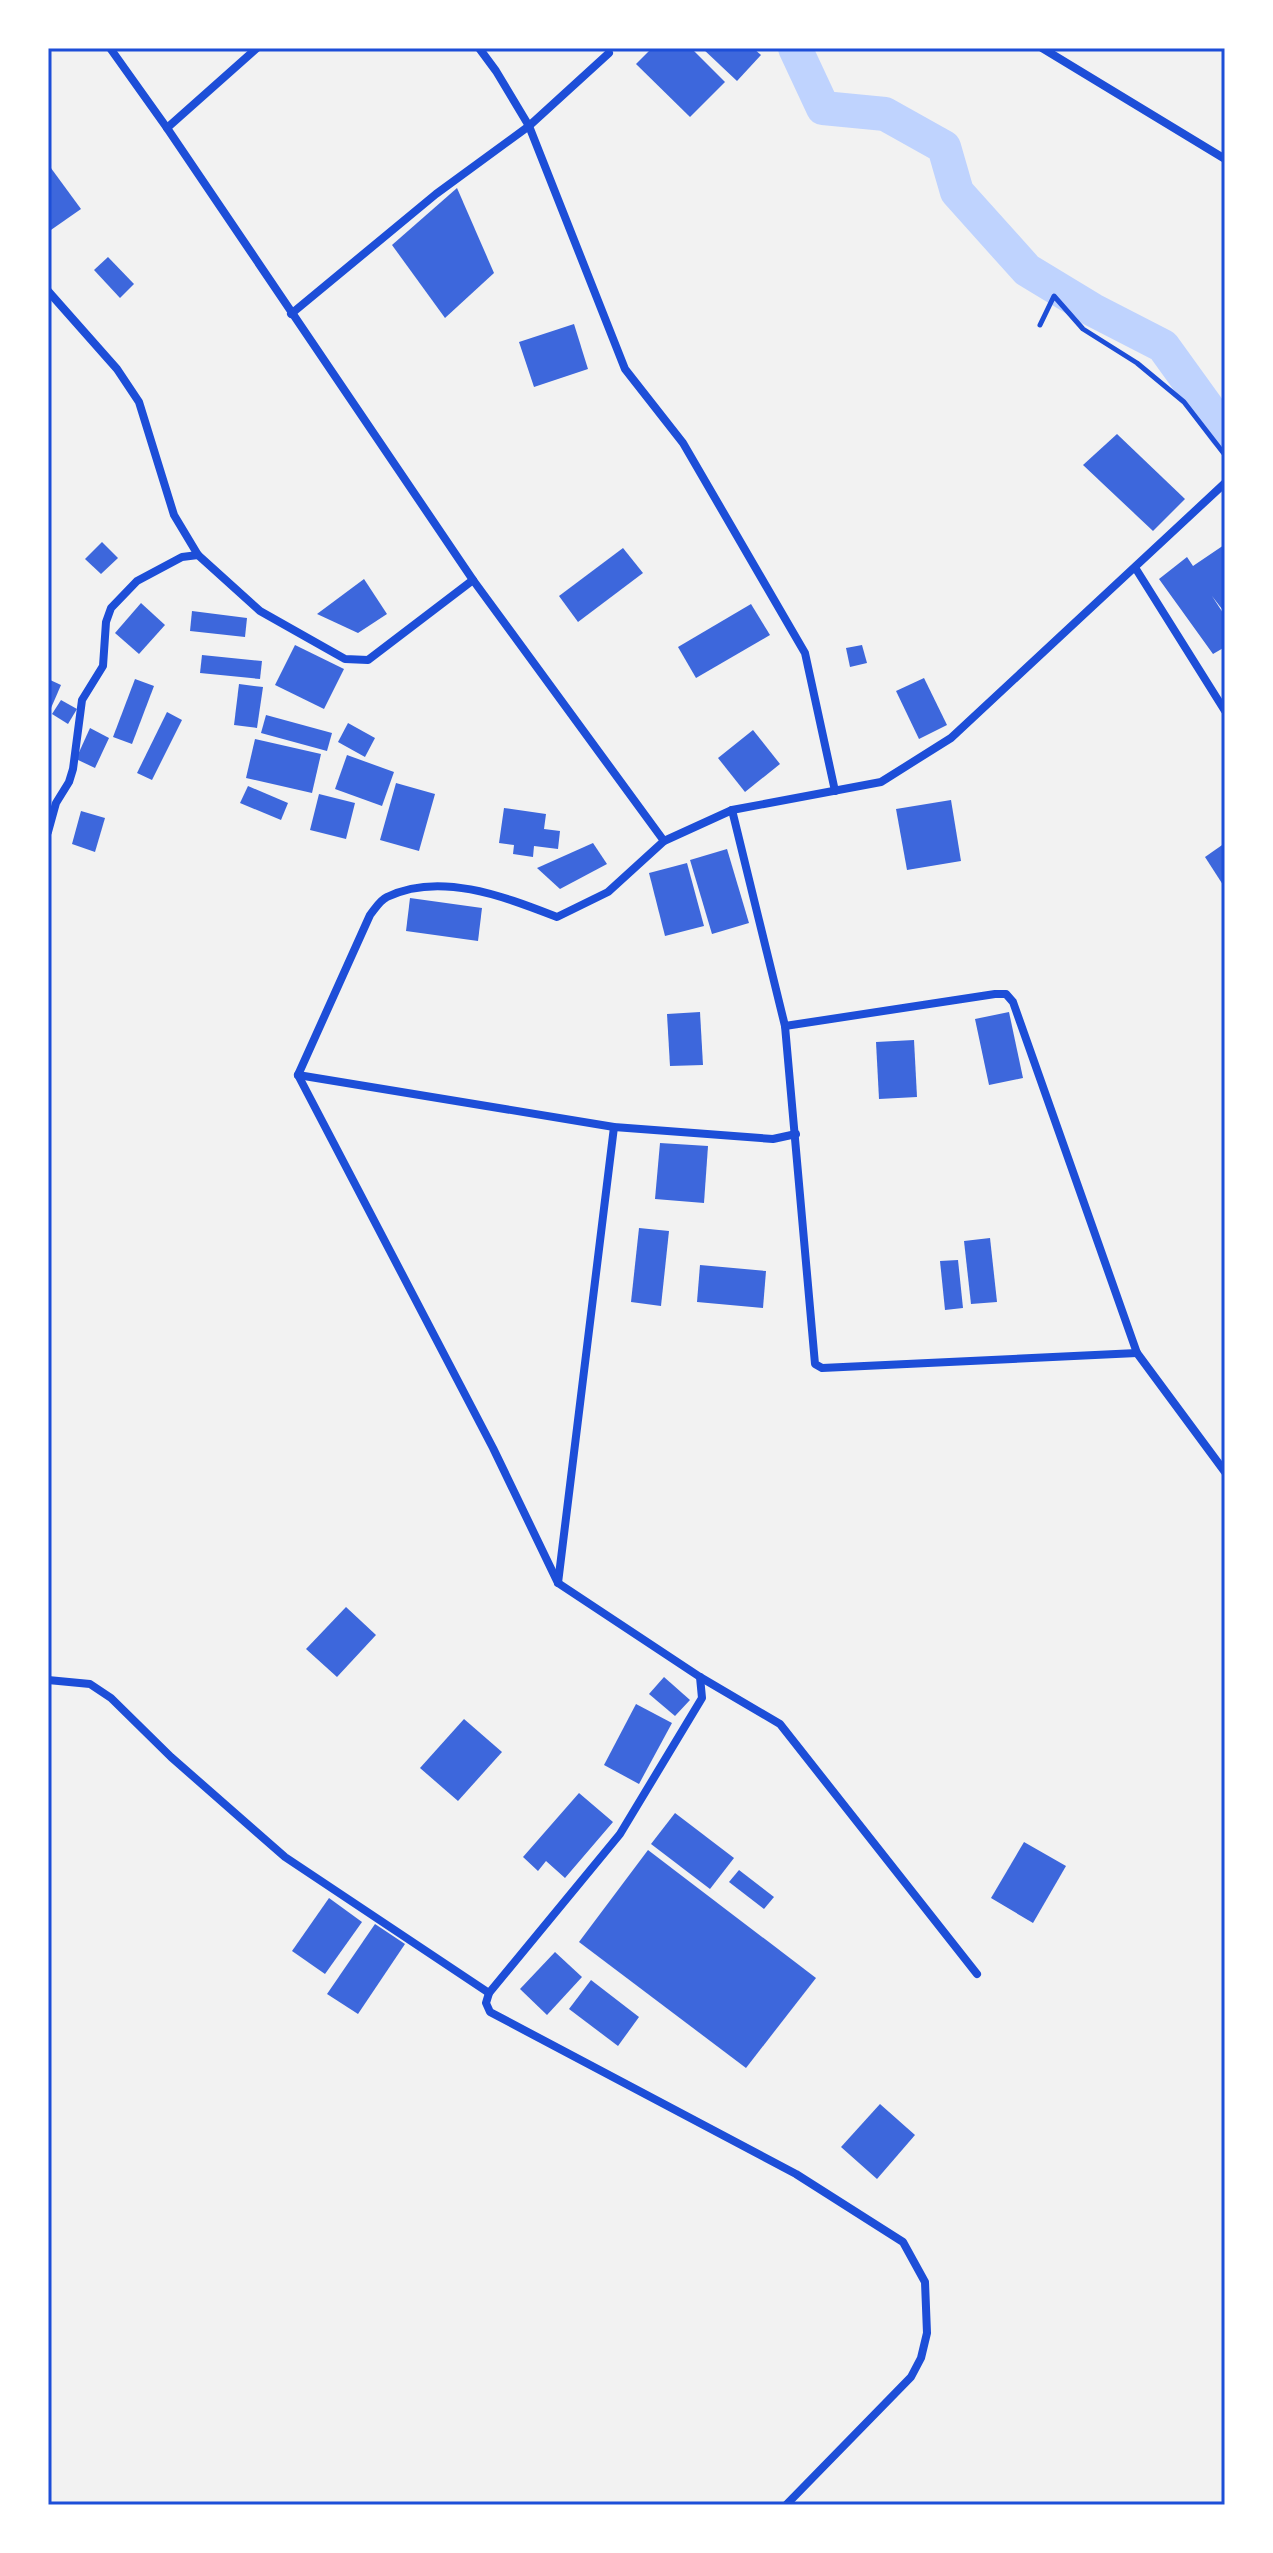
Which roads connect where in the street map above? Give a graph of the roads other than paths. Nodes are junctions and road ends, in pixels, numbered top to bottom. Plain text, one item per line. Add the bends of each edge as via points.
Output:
1 (110, 48) edge
2 (257, 48) edge
3 (479, 48) edge
4 (1042, 48) edge
5 (609, 53) dead end
6 (529, 126) junction
7 (167, 128) junction
8 (1225, 159) edge
9 (48, 291) edge
10 (291, 314) junction
11 (1225, 483) edge
12 (198, 555) junction
13 (1136, 569) junction
14 (473, 580) junction
15 (1225, 711) edge
16 (835, 791) junction
17 (732, 810) junction
18 (48, 832) edge
19 (664, 841) junction
20 (785, 1026) junction
21 (298, 1075) junction
22 (614, 1127) junction
23 (796, 1134) junction
24 (1137, 1353) junction
25 (1225, 1472) edge
26 (558, 1583) junction
27 (700, 1677) junction
28 (48, 1680) edge
29 (977, 1974) dead end
30 (489, 1993) junction
31 (786, 2505) edge

1 - 7 street
2 - 7 street
3 - 6 street
4 - 8 street
5 - 6 street
6 - 10 street via 436,194
6 - 16 street via 625,369 683,443 805,653
7 - 10 street
9 - 12 street via 139,402 174,515
10 - 14 street
11 - 13 street
12 - 14 street via 260,611 345,659 358,661 368,660
12 - 18 street via 182,557 137,581 111,608 103,666 82,700 73,769
13 - 15 street
13 - 16 street via 951,738 881,782
14 - 19 street
16 - 17 street
17 - 19 street
17 - 20 street
19 - 21 street via 608,892 557,917 498,894 431,885 385,897 370,915
20 - 23 street
20 - 24 street via 1006,994
21 - 22 street
21 - 26 street
22 - 23 street via 773,1139
22 - 26 street
23 - 24 street via 815,1364 822,1368
24 - 25 street
26 - 27 street
27 - 29 street via 780,1724
27 - 30 street via 702,1698 620,1834
28 - 30 street via 90,1684 111,1698 285,1857
30 - 31 street via 490,2012 796,2174 903,2242 925,2282 927,2333 921,2358 911,2377

